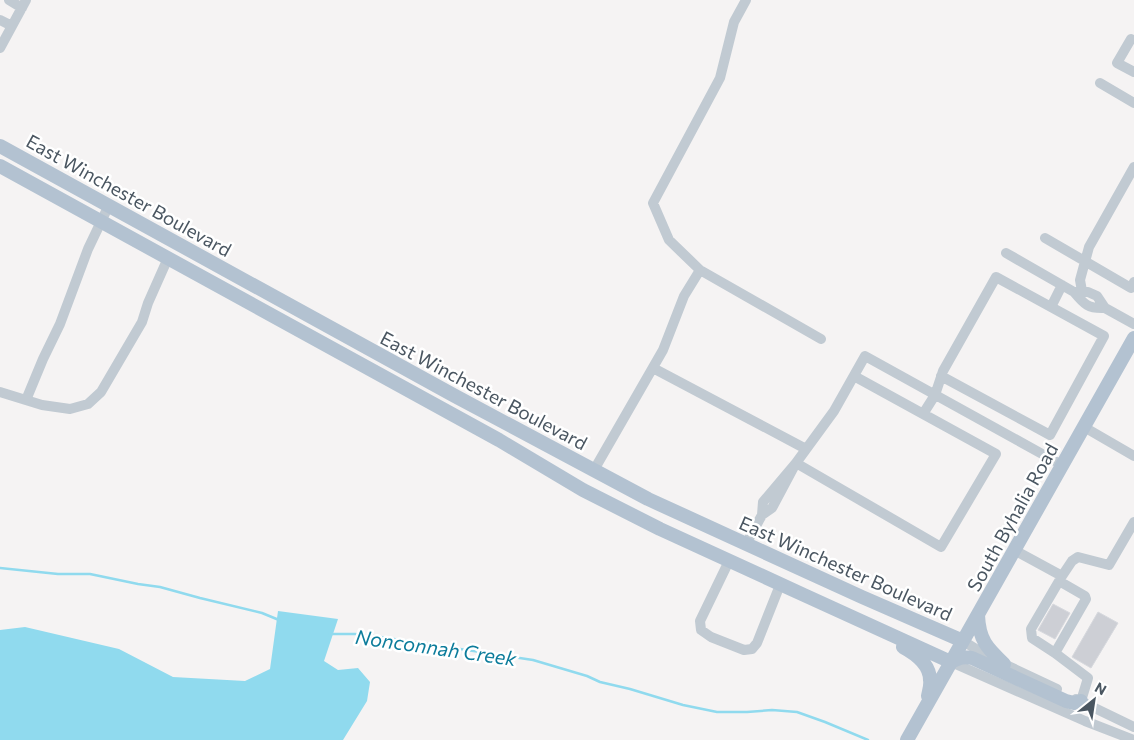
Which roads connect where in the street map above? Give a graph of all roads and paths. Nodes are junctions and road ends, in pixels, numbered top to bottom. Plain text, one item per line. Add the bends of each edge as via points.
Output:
1 (9, 0) edge
2 (746, 0) edge
3 (24, 4) edge
4 (0, 20) edge
5 (12, 26) junction
6 (1133, 38) edge
7 (0, 48) edge
8 (1134, 72) edge
9 (1100, 83) dead end
10 (1134, 103) edge
11 (0, 146) edge
12 (0, 166) edge
13 (1134, 167) edge
14 (109, 205) junction
15 (101, 221) junction
16 (1045, 238) dead end
17 (1006, 253) dead end
18 (168, 258) junction
19 (1085, 261) junction
20 (700, 270) junction
21 (1134, 282) edge
22 (1062, 285) junction
23 (1078, 291) junction
24 (1051, 306) junction
25 (1134, 324) edge
26 (1134, 338) edge
27 (821, 339) dead end
28 (653, 368) junction
29 (854, 376) junction
30 (941, 376) junction
31 (0, 392) edge
32 (935, 394) junction
33 (26, 400) junction
34 (923, 414) junction
35 (1084, 427) junction
36 (806, 449) junction
37 (1134, 456) edge
38 (796, 463) junction
39 (1062, 465) junction
40 (594, 470) junction
41 (1134, 522) edge
42 (746, 544) junction
43 (1014, 550) junction
44 (728, 561) junction
45 (1061, 579) junction
46 (780, 585) junction
47 (804, 596) junction
48 (978, 615) junction
49 (963, 641) junction
50 (1055, 652) junction
51 (951, 662) junction
52 (1004, 664) junction
53 (1081, 701) junction
54 (927, 704) junction
55 (1134, 727) edge
56 (910, 735) edge
57 (1134, 740) edge

1 - 3 street
2 - 20 street via 734,22 720,78 653,203 669,240
3 - 5 street
4 - 5 street
5 - 7 street
6 - 8 street via 1117,63
9 - 10 street
11 - 14 main road, East Winchester Boulevard
12 - 15 main road, East Winchester Boulevard
13 - 19 street via 1089,247
14 - 15 street
14 - 40 main road, East Winchester Boulevard
15 - 18 main road, East Winchester Boulevard
15 - 33 street
16 - 19 street
17 - 22 street
18 - 33 street via 142,322 101,392 88,404 70,410
18 - 44 main road, East Winchester Boulevard via 499,440 583,490
19 - 21 street via 1131,288
19 - 23 street
20 - 27 street
20 - 28 street via 684,296
22 - 23 street
22 - 24 street
23 - 25 street via 1082,303 1094,309 1104,308
24 - 30 street via 996,277
24 - 30 street via 1104,336 1050,435
26 - 35 main road, South Byhalia Road
28 - 36 street
28 - 40 street
29 - 32 street via 865,356
29 - 34 street
29 - 36 street via 834,411
30 - 32 street
31 - 33 street
32 - 34 street
32 - 39 street
34 - 38 street via 996,454 941,547
35 - 37 street
35 - 39 main road, South Byhalia Road
36 - 38 street
38 - 42 street via 772,508 762,515
39 - 43 main road, South Byhalia Road
40 - 42 main road, East Winchester Boulevard
41 - 45 street via 1109,565 1078,557
42 - 44 main road
42 - 49 main road, East Winchester Boulevard
43 - 45 street
43 - 48 main road, South Byhalia Road
44 - 46 main road, East Winchester Boulevard
44 - 46 street via 700,621 702,630 712,637 752,650
45 - 50 street via 1086,599
45 - 50 street via 1031,629 1032,638
46 - 47 main road, East Winchester Boulevard
47 - 49 main road via 851,609 942,649 959,647
47 - 51 main road, East Winchester Boulevard
47 - 54 main road via 808,602 914,652 925,664 930,679
48 - 49 main road, South Byhalia Road
48 - 52 main road via 978,626 985,644
49 - 51 main road, South Byhalia Road
49 - 52 street
50 - 53 street via 1088,678
51 - 53 main road via 965,656 972,658 1066,701
51 - 54 main road, South Byhalia Road
51 - 57 street
52 - 53 street
53 - 55 street
54 - 56 main road, South Byhalia Road

